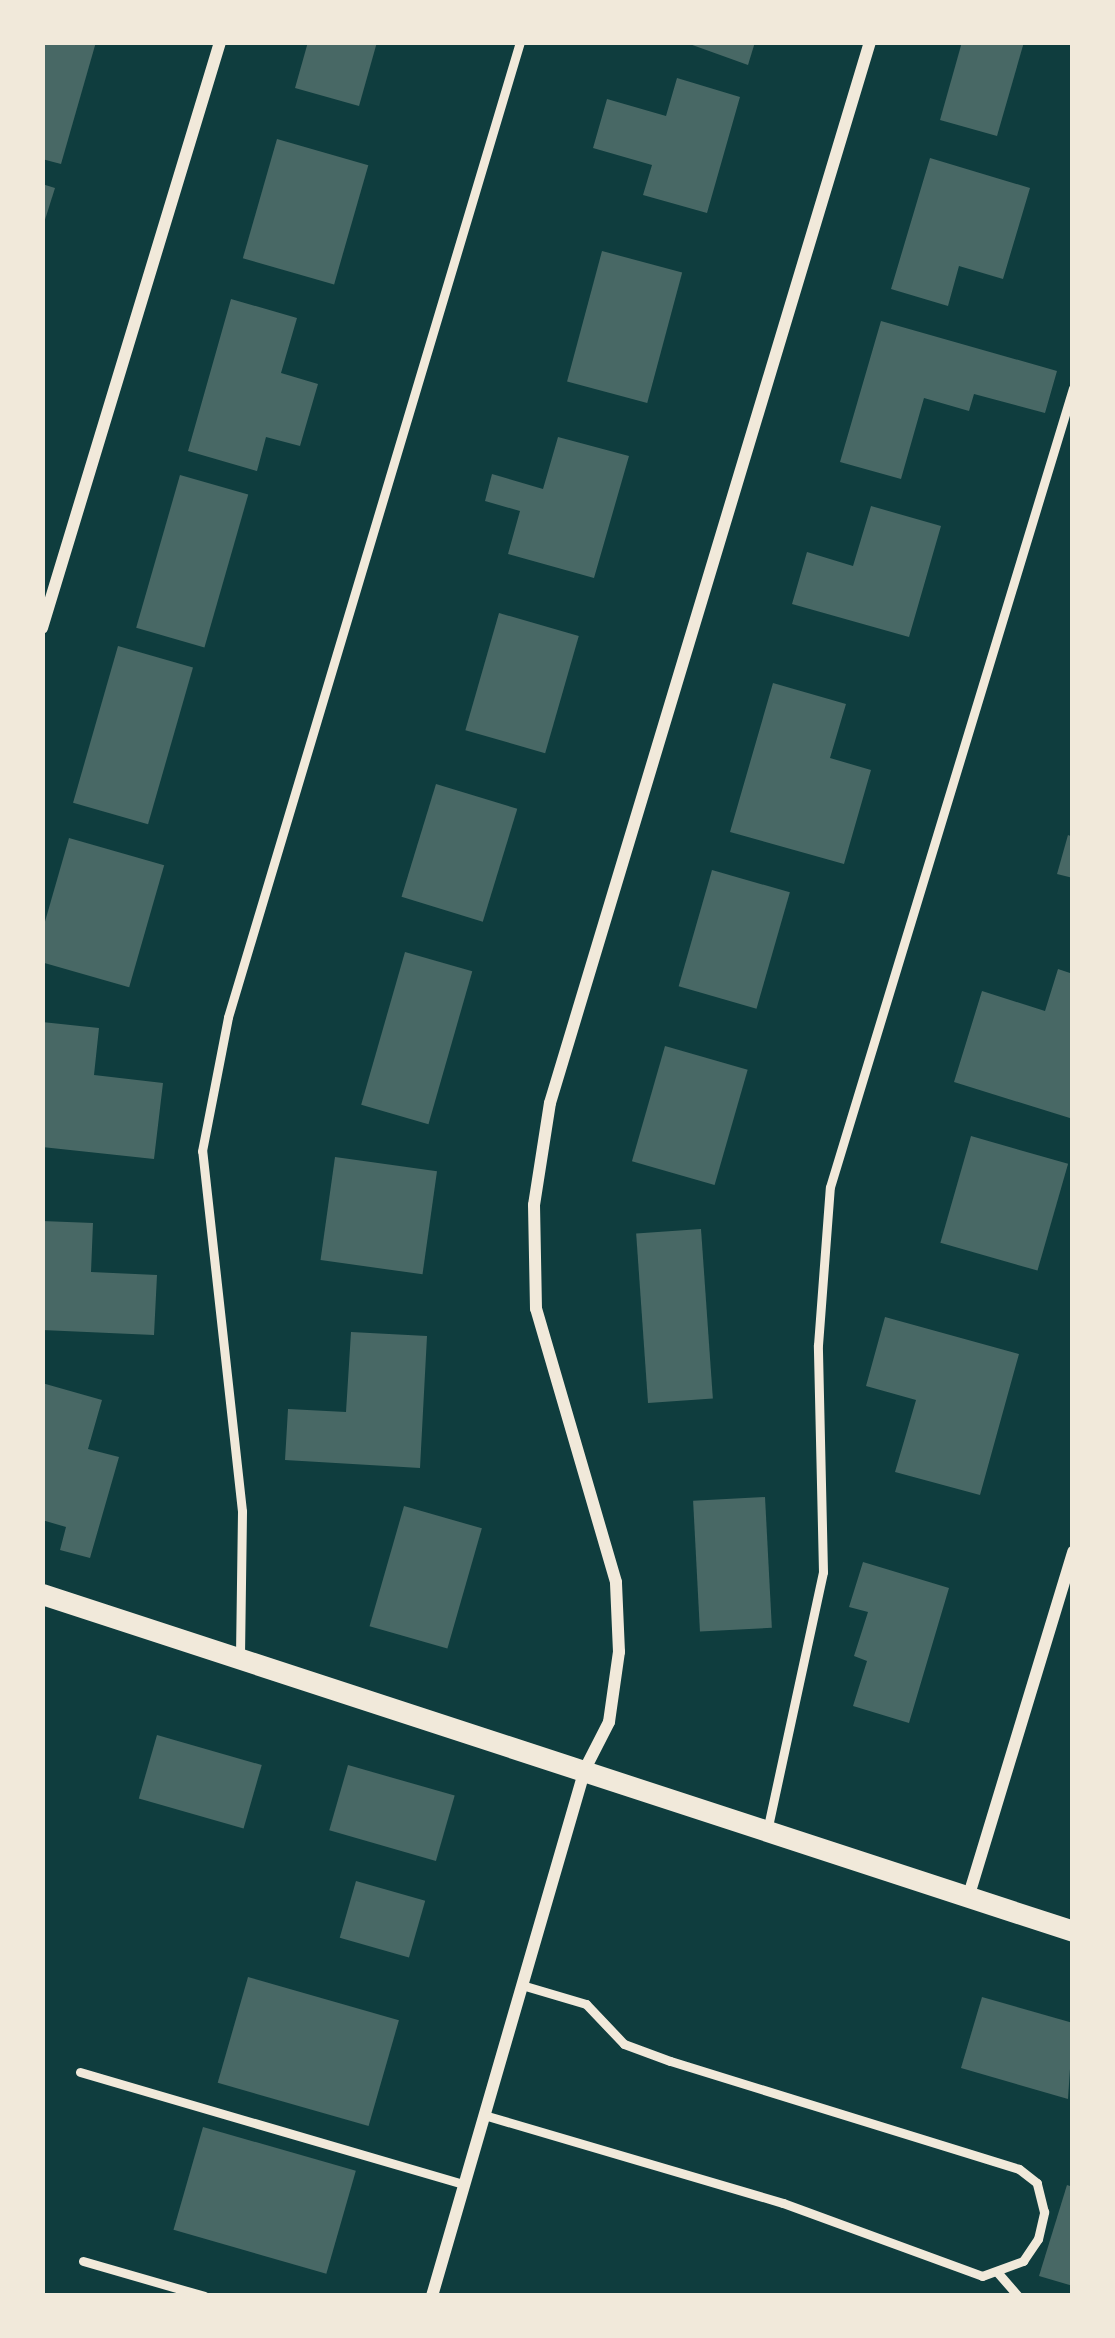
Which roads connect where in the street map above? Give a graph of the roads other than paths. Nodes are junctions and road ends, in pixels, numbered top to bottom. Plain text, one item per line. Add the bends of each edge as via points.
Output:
1 (220, 42) edge
2 (520, 42) edge
3 (870, 42) edge
4 (1073, 388) edge
5 (42, 628) edge
6 (1073, 1552) edge
7 (42, 1594) edge
8 (240, 1655) junction
9 (585, 1769) junction
10 (766, 1831) junction
11 (968, 1899) junction
12 (1073, 1931) edge
13 (522, 1985) junction
14 (80, 2072) dead end
15 (484, 2115) junction
16 (464, 2184) junction
17 (83, 2261) dead end
18 (998, 2273) junction
19 (437, 2295) edge
20 (204, 2296) edge
21 (1018, 2296) edge

1 - 5 street
2 - 8 lane via 228,1017 202,1151 242,1511
3 - 9 street via 550,1102 534,1205 536,1309 616,1582 619,1652 609,1722
4 - 10 lane via 830,1187 818,1345 823,1572
6 - 11 street
7 - 8 street
8 - 9 street
9 - 10 street
9 - 13 street
10 - 11 street
11 - 12 street
13 - 15 street
13 - 18 lane via 586,2004 624,2044 1019,2169 1037,2183 1045,2212 1024,2261
14 - 16 lane
15 - 16 street
15 - 18 lane via 783,2203 982,2276
16 - 19 street
17 - 20 lane
18 - 21 lane

